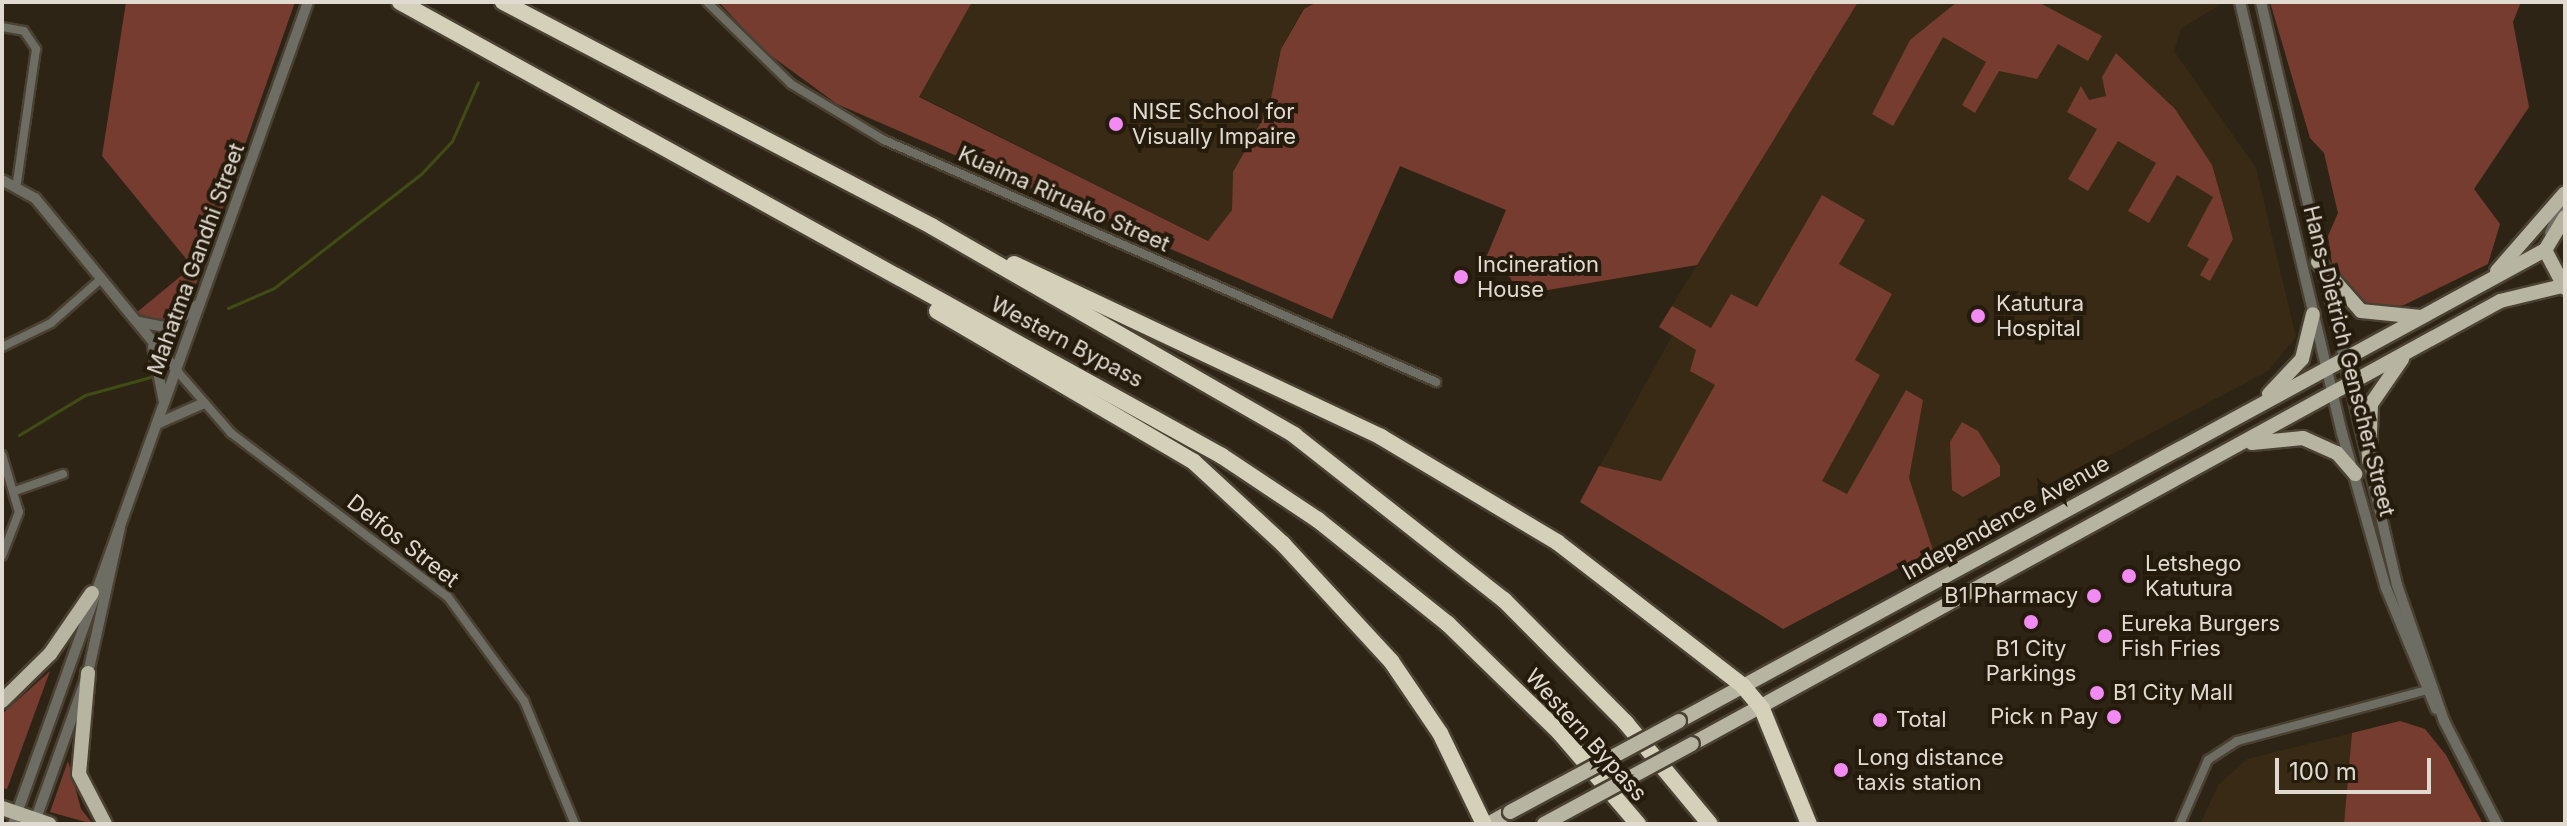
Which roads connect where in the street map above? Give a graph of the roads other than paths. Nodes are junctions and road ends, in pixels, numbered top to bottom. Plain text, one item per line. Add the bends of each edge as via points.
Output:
1 (308, 2) edge
2 (400, 2) edge
3 (503, 2) edge
4 (707, 2) edge
5 (2240, 2) edge
6 (2261, 2) edge
7 (2, 27) edge
8 (2, 180) edge
9 (17, 183) junction
10 (2565, 196) edge
11 (2565, 217) edge
12 (933, 227) junction
13 (2549, 234) junction
14 (2545, 250) junction
15 (2318, 262) junction
16 (893, 277) junction
17 (100, 280) junction
18 (2564, 287) edge
19 (2476, 290) junction
20 (204, 299) junction
21 (2313, 314) junction
22 (2423, 317) junction
23 (134, 319) junction
24 (152, 342) junction
25 (2, 347) edge
26 (2404, 355) junction
27 (2344, 360) junction
28 (2328, 369) junction
29 (177, 371) junction
30 (1436, 382) dead end
31 (2349, 383) junction
32 (2333, 393) junction
33 (204, 403) junction
34 (2258, 406) junction
35 (164, 408) junction
36 (158, 423) junction
37 (2242, 445) junction
38 (2, 455) edge
39 (2369, 461) junction
40 (63, 474) dead end
41 (2355, 474) junction
42 (15, 491) junction
43 (120, 528) junction
44 (2, 556) edge
45 (92, 593) junction
46 (88, 673) junction
47 (1743, 686) junction
48 (2427, 690) junction
49 (2, 701) edge
50 (1762, 709) junction
51 (2, 808) edge
52 (15, 818) edge
53 (40, 822) edge
54 (105, 824) edge
55 (575, 824) edge
56 (1486, 824) edge
57 (1544, 824) edge
58 (1638, 824) edge
59 (1710, 824) edge
60 (1809, 824) edge
61 (2180, 824) edge
62 (2497, 824) edge

1 - 20 street, Mahatma Gandhi Street
2 - 16 highway, Western Bypass
3 - 12 highway, Western Bypass
4 - 30 street, Kuaima Riruako Street via 791,84 884,140
5 - 21 street, Hans-Dietrich Genscher Street
6 - 15 street, Hans-Dietrich Genscher Street
7 - 9 street via 24,31 36,49
8 - 9 street
9 - 17 street
10 - 13 street
10 - 19 main road
11 - 13 main road
12 - 47 highway via 1451,476 1633,597
12 - 59 highway, Western Bypass via 1228,393 1429,536 1626,723
13 - 14 main road
14 - 18 main road
14 - 19 main road, Independence Avenue
15 - 22 main road via 2361,311
15 - 27 street, Hans-Dietrich Genscher Street
16 - 56 highway via 920,301 1194,462 1272,534 1391,661 1440,733
16 - 58 highway, Western Bypass via 1167,420 1318,520 1480,655
17 - 23 street
17 - 25 street via 51,323
18 - 26 main road via 2500,301
19 - 22 main road, Independence Avenue
20 - 23 street via 170,328
20 - 29 street, Mahatma Gandhi Street
21 - 28 street, Hans-Dietrich Genscher Street
21 - 34 main road via 2302,359
22 - 27 main road, Independence Avenue
23 - 24 street
24 - 29 street
24 - 35 street
26 - 31 main road
26 - 39 main road via 2371,404
27 - 28 main road, Independence Avenue
27 - 31 street, Hans-Dietrich Genscher Street
28 - 32 street, Hans-Dietrich Genscher Street
28 - 34 main road, Independence Avenue
29 - 33 street, Delfos Street
29 - 35 street, Mahatma Gandhi Street
31 - 32 main road
31 - 39 street, Hans-Dietrich Genscher Street
32 - 37 main road
32 - 41 street, Hans-Dietrich Genscher Street
33 - 36 street
33 - 55 street, Delfos Street via 237,438 448,597 524,701
34 - 47 main road, Independence Avenue
35 - 36 street, Mahatma Gandhi Street
36 - 43 street, Mahatma Gandhi Street
37 - 41 main road via 2303,438 2337,453
37 - 50 main road
38 - 42 street
39 - 48 street, Hans-Dietrich Genscher Street
40 - 42 street
41 - 48 street, Hans-Dietrich Genscher Street
42 - 44 street via 18,523
43 - 45 street, Mahatma Gandhi Street
43 - 46 street, Mahatma Gandhi Street via 121,548
45 - 49 main road via 50,654
45 - 52 street, Mahatma Gandhi Street
46 - 53 street, Mahatma Gandhi Street
46 - 54 main road via 79,774
47 - 50 highway
47 - 56 main road, Independence Avenue, bridge
48 - 61 street via 2237,741 2208,760
48 - 62 street, Hans-Dietrich Genscher Street
50 - 57 main road, bridge
50 - 60 highway
51 - 52 main road
52 - 53 main road

